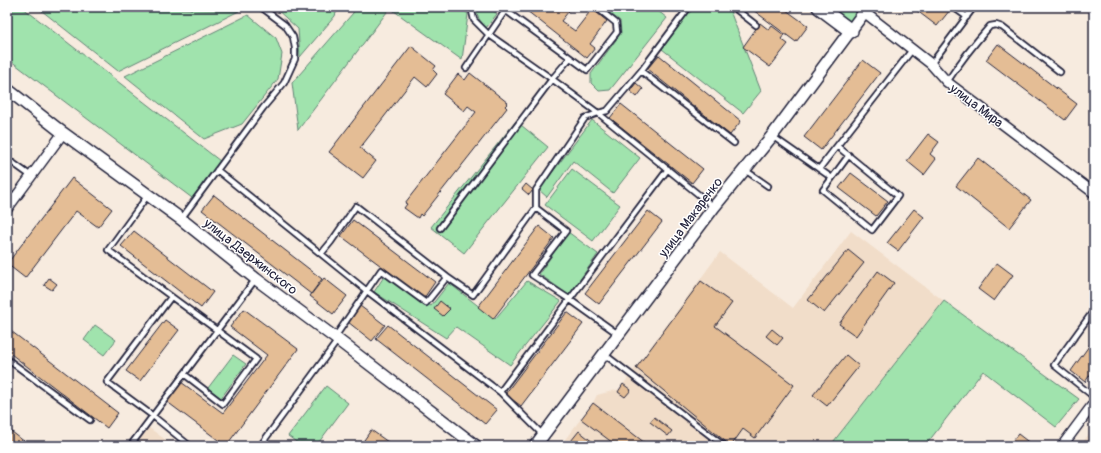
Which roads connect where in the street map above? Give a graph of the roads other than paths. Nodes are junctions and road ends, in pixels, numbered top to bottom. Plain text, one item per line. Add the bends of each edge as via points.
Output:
1 (261, 7) edge
2 (471, 7) edge
3 (501, 7) edge
4 (596, 7) edge
5 (689, 7) edge
6 (733, 7) edge
7 (819, 7) edge
8 (953, 7) edge
9 (974, 7) edge
10 (866, 10) edge
11 (505, 11) junction
12 (967, 17) junction
13 (756, 25) dead end
14 (851, 31) junction
15 (488, 34) junction
16 (912, 50) junction
17 (570, 58) junction
18 (930, 64) junction
19 (466, 68) dead end
20 (641, 71) junction
21 (1060, 72) dead end
22 (552, 79) junction
23 (947, 82) junction
24 (7, 89) edge
25 (598, 113) junction
26 (64, 133) junction
27 (772, 136) junction
28 (734, 143) dead end
29 (837, 146) junction
30 (849, 155) junction
31 (7, 162) edge
32 (668, 169) junction
33 (744, 169) junction
34 (819, 169) junction
35 (217, 170) junction
36 (32, 176) junction
37 (832, 178) junction
38 (768, 186) dead end
39 (1094, 193) edge
40 (148, 195) junction
41 (714, 207) junction
42 (536, 208) junction
43 (7, 209) edge
44 (181, 219) junction
45 (440, 228) dead end
46 (321, 254) junction
47 (447, 277) junction
48 (256, 279) junction
49 (367, 291) junction
50 (171, 297) junction
51 (569, 299) junction
52 (1094, 310) edge
53 (216, 330) junction
54 (618, 334) junction
55 (336, 338) junction
56 (604, 354) junction
57 (7, 359) edge
58 (184, 374) junction
59 (500, 392) junction
60 (1094, 396) edge
61 (1094, 403) edge
62 (153, 416) junction
63 (90, 420) dead end
64 (543, 435) junction
65 (130, 446) edge
66 (190, 446) edge
67 (260, 446) edge
68 (476, 446) edge
69 (535, 446) edge
70 (724, 446) edge
71 (1062, 446) edge

1 - 35 lane via 285,25 293,37 294,59 284,83
2 - 15 lane via 474,20
3 - 11 lane
4 - 17 lane via 616,23 617,32 587,70
5 - 20 lane
6 - 13 lane
7 - 14 main road
8 - 12 lane
9 - 12 lane
10 - 14 street, улица Макаренко
10 - 16 street, улица Мира
11 - 15 lane
11 - 17 lane
12 - 18 lane
14 - 27 street, улица Макаренко
15 - 19 lane
15 - 22 lane
16 - 18 street, улица Мира
16 - 29 lane
17 - 22 lane
18 - 23 street, улица Мира
20 - 25 lane via 607,111
20 - 28 lane
21 - 23 lane via 996,25 990,26
22 - 25 lane
22 - 45 lane
23 - 39 street, улица Мира
24 - 26 street, улица Дзержинского
25 - 32 lane
25 - 42 lane via 585,118 536,190
26 - 36 street
26 - 40 street, улица Дзержинского
27 - 33 street, улица Макаренко
27 - 34 lane
29 - 30 lane
29 - 34 lane
30 - 37 lane
30 - 37 lane via 898,196 872,230 823,190
31 - 36 lane via 13,163
32 - 41 lane
32 - 51 lane
33 - 38 lane
33 - 41 street, улица Макаренко
34 - 37 lane
35 - 44 lane
35 - 46 lane
36 - 43 street
40 - 44 street, улица Дзержинского
40 - 50 lane via 108,250
41 - 54 street, улица Макаренко
42 - 47 lane via 473,295
42 - 51 lane via 566,231 532,275
44 - 48 street, улица Дзержинского
46 - 47 lane via 356,206
46 - 49 lane
47 - 49 lane via 426,303 381,270
48 - 53 lane
48 - 55 street, улица Дзержинского
49 - 55 lane
49 - 59 lane
50 - 53 lane
50 - 62 lane via 107,382
51 - 54 lane
51 - 59 lane
52 - 60 lane via 1054,365
53 - 58 lane
53 - 58 lane via 256,359 223,404
54 - 56 street, улица Макаренко
55 - 67 lane
55 - 68 street, улица Дзержинского
56 - 64 street, улица Макаренко
56 - 70 lane
57 - 63 lane
58 - 62 lane
59 - 64 lane
61 - 71 street
62 - 65 lane
62 - 66 lane
64 - 69 street, улица Макаренко

